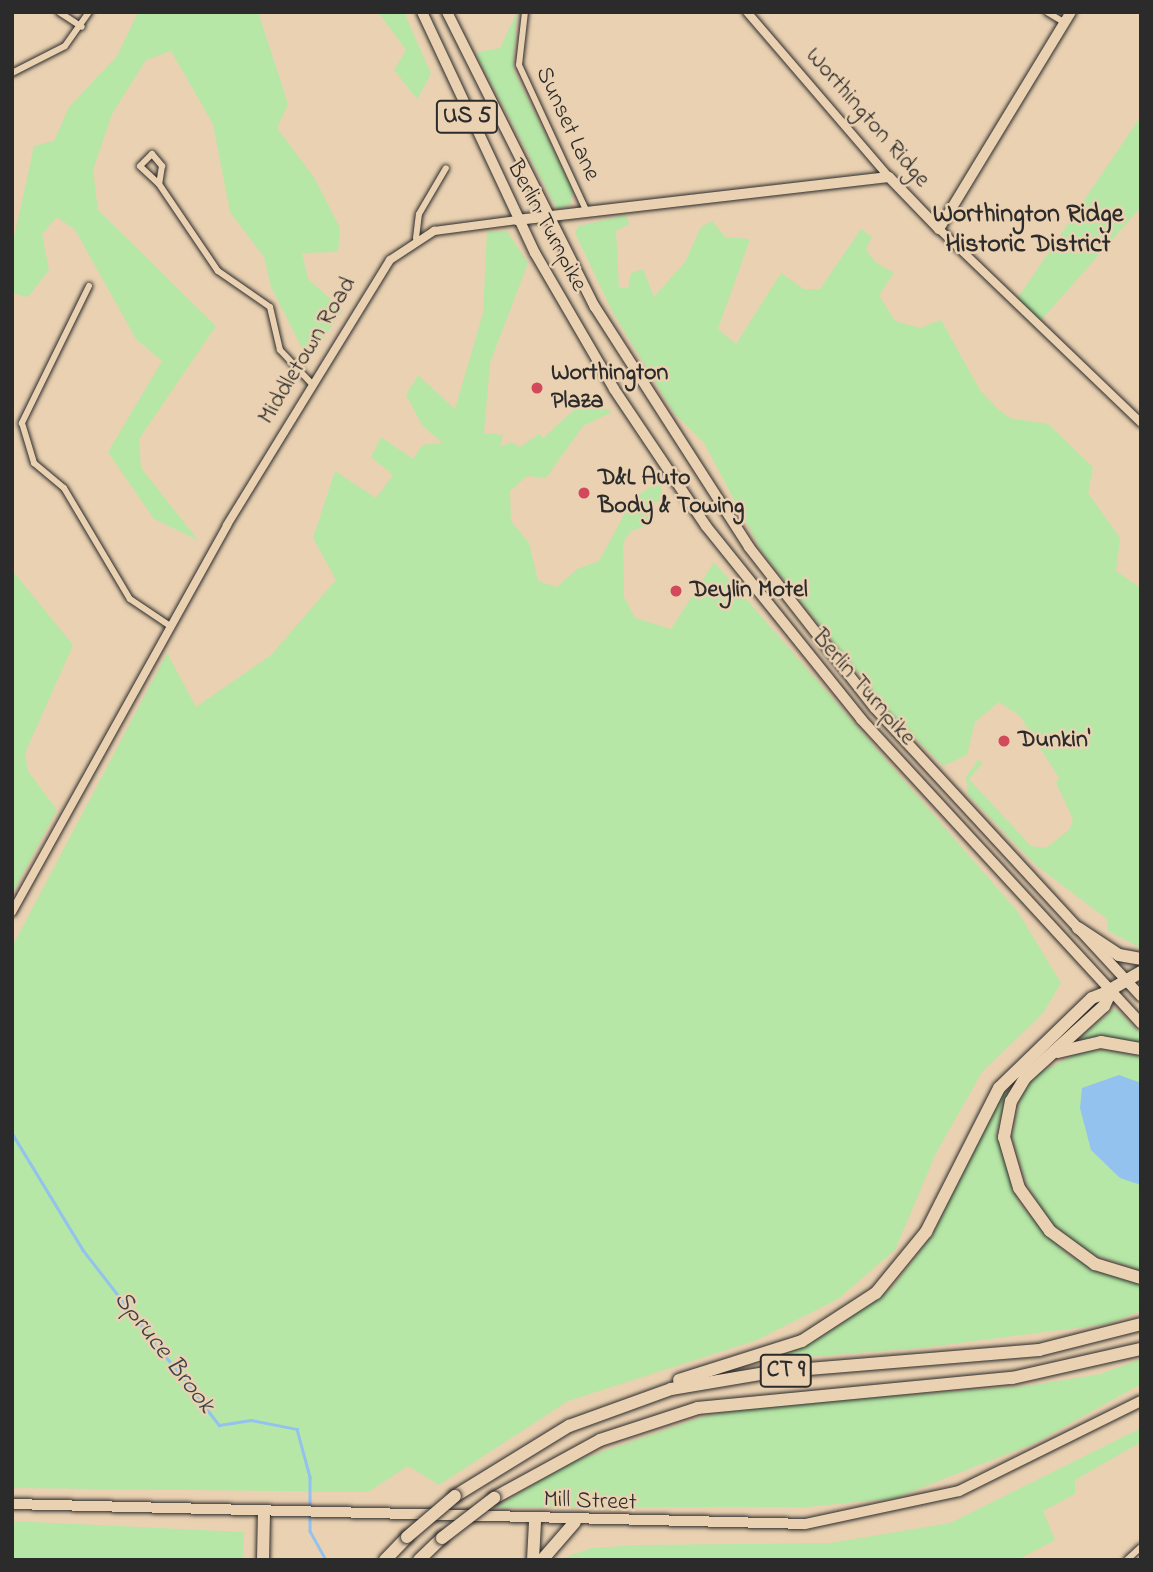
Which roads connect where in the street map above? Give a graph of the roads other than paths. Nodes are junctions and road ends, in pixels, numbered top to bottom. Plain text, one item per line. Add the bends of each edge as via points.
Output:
1 (59, 12) edge
2 (89, 12) edge
3 (422, 12) edge
4 (447, 12) edge
5 (525, 12) edge
6 (747, 12) edge
7 (1047, 12) edge
8 (1071, 12) edge
9 (1065, 23) junction
10 (82, 27) junction
11 (12, 74) edge
12 (446, 169) dead end
13 (889, 177) junction
14 (159, 184) junction
15 (586, 210) junction
16 (545, 217) junction
17 (517, 220) junction
18 (939, 229) junction
19 (416, 238) junction
20 (89, 286) dead end
21 (313, 385) junction
22 (1141, 424) edge
23 (170, 626) junction
24 (12, 912) edge
25 (1078, 928) junction
26 (1141, 960) edge
27 (1141, 972) edge
28 (1125, 979) junction
29 (1110, 991) junction
30 (1141, 996) edge
31 (1141, 1024) edge
32 (1141, 1049) edge
33 (1048, 1056) junction
34 (1141, 1278) edge
35 (1141, 1324) edge
36 (1141, 1349) edge
37 (641, 1398) junction
38 (1141, 1401) edge
39 (12, 1504) edge
40 (264, 1512) junction
41 (535, 1521) junction
42 (575, 1522) junction
43 (1141, 1547) edge
44 (263, 1560) edge
45 (385, 1560) edge
46 (419, 1560) edge
47 (533, 1560) edge
48 (542, 1560) edge
49 (1127, 1560) edge

1 - 10 street
2 - 10 street
3 - 17 highway, Berlin Turnpike / US 5
4 - 16 highway, Berlin Turnpike / US 5
5 - 15 street, Sunset Lane via 519,65
6 - 13 street, Worthington Ridge
7 - 9 street
8 - 9 main road
9 - 18 main road
10 - 11 street via 65,46
12 - 19 street via 419,214
13 - 15 main road
13 - 18 main road, Worthington Ridge
14 - 14 street via 140,166 148,155 162,166
14 - 21 street via 218,271 270,307 280,350
15 - 16 main road
16 - 17 main road
16 - 25 highway, Berlin Turnpike / US 5 via 658,411 773,581 875,708
17 - 19 street
17 - 29 highway, Berlin Turnpike / US 5 via 620,399 743,576 868,727
18 - 22 street, Worthington Ridge
19 - 21 street, Middletown Road via 381,272
20 - 23 street via 22,424 34,463 64,488 130,599
21 - 23 street, Middletown Road
23 - 24 street, Middletown Road
25 - 26 highway via 1114,952
25 - 28 highway, Berlin Turnpike / US 5
27 - 28 highway
28 - 29 highway
28 - 30 highway, Berlin Turnpike / US 5
29 - 31 highway, Berlin Turnpike / US 5
29 - 33 highway via 1104,1006
29 - 37 highway via 1091,998 999,1088 930,1225 876,1293 802,1341
32 - 33 highway via 1091,1043
33 - 34 highway via 1025,1078 1008,1108 1004,1142 1012,1174 1033,1211 1060,1240 1102,1267
35 - 37 highway, CT 9 via 1039,1350 746,1375
36 - 46 highway, CT 9, bridge via 1012,1378 698,1408 600,1440 494,1498
37 - 45 highway, CT 9, bridge via 549,1437 455,1496
38 - 42 main road, Mill Street via 980,1482 892,1510 775,1526
39 - 40 main road, Mill Street
40 - 41 main road, Mill Street
40 - 44 highway
41 - 42 main road, Mill Street
41 - 47 highway
42 - 48 highway
43 - 49 street

